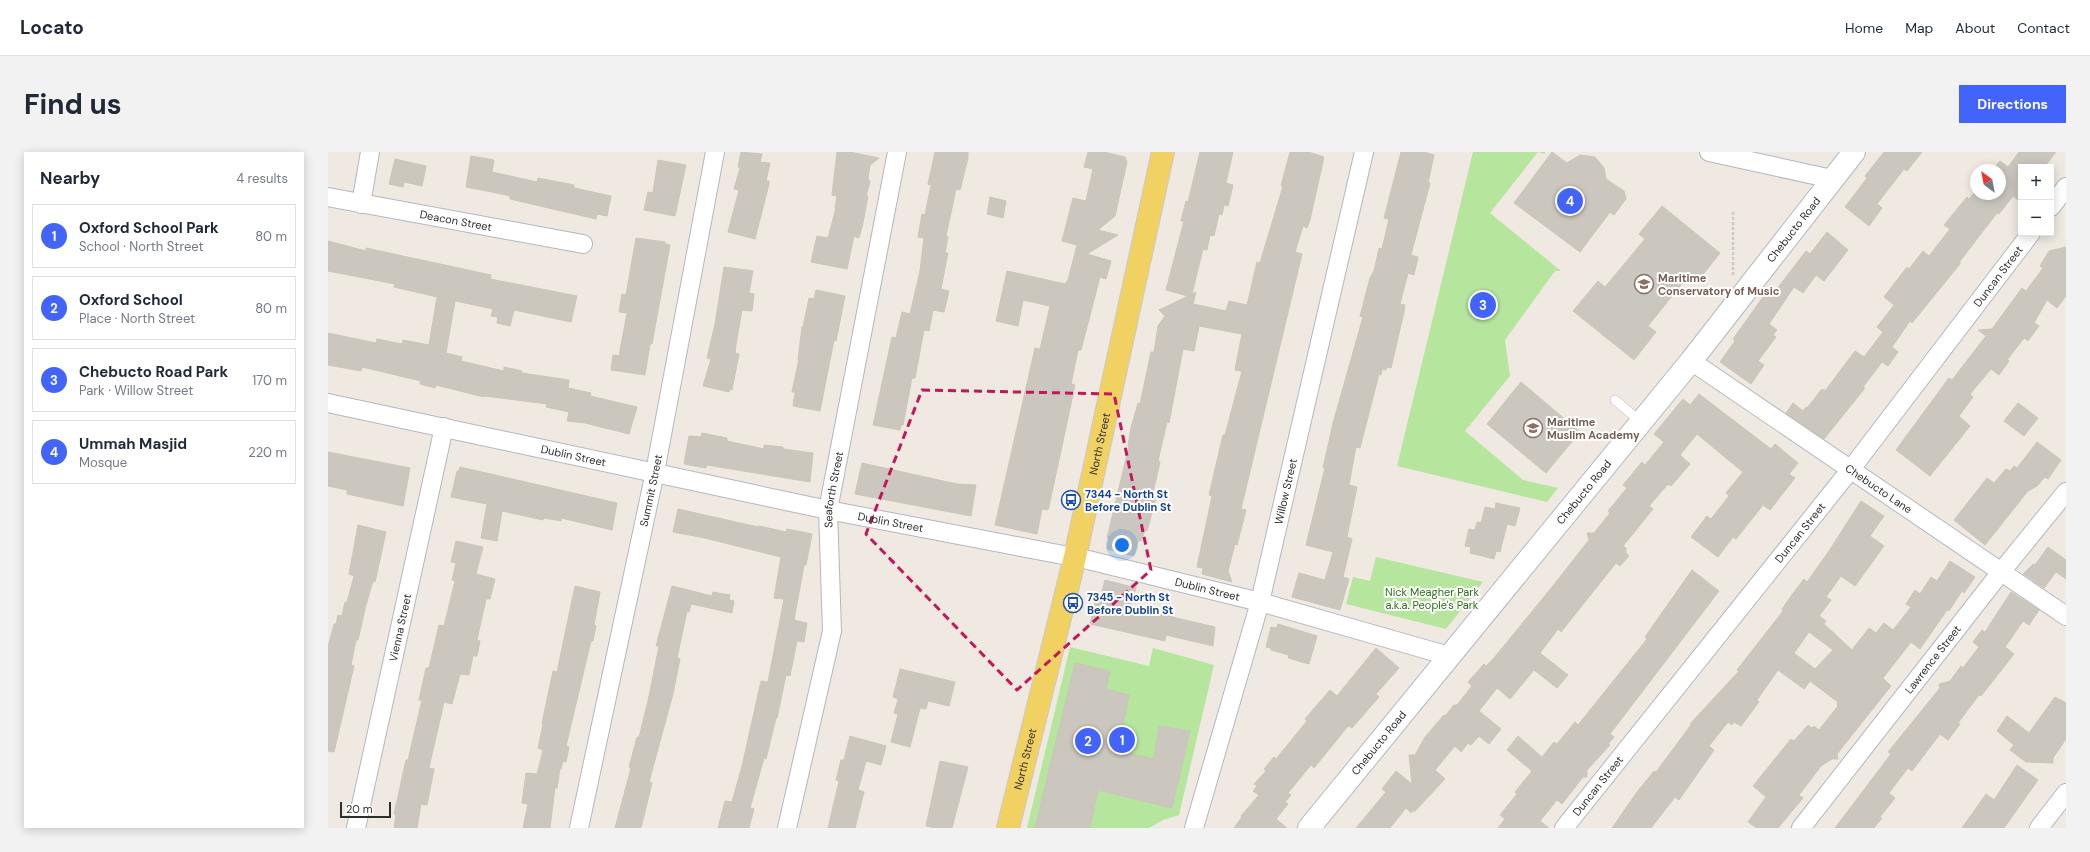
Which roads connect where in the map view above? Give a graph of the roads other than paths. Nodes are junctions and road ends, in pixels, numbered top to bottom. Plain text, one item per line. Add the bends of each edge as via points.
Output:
1 (370, 152) edge
2 (715, 152) edge
3 (897, 152) edge
4 (1163, 152) edge
5 (1364, 152) edge
6 (1709, 152) edge
7 (1854, 152) edge
8 (1832, 179) junction
9 (2066, 187) edge
10 (328, 197) edge
11 (2054, 203) edge
12 (361, 204) junction
13 (2029, 236) edge
14 (583, 244) dead end
15 (1691, 361) junction
16 (1615, 400) dead end
17 (328, 403) edge
18 (1641, 422) junction
19 (444, 427) junction
20 (1851, 470) junction
21 (655, 472) junction
22 (2066, 492) edge
23 (828, 510) junction
24 (1075, 557) junction
25 (2001, 572) junction
26 (1260, 602) junction
27 (2066, 616) edge
28 (1449, 656) junction
29 (2066, 792) edge
30 (356, 828) edge
31 (578, 828) edge
32 (787, 828) edge
33 (1008, 828) edge
34 (1194, 828) edge
35 (1308, 828) edge
36 (1564, 828) edge
37 (1801, 828) edge
38 (2039, 828) edge

1 - 12 street
2 - 21 street, Summit Street
3 - 23 street, Seaforth Street
4 - 24 main road, North Street
5 - 26 street, Willow Street
6 - 8 street
7 - 8 street, Chebucto Road
8 - 15 street, Chebucto Road
9 - 11 street
10 - 12 street, Deacon Street
12 - 14 street, Deacon Street
13 - 20 street, Duncan Street
15 - 18 street, Chebucto Road
15 - 20 street, Chebucto Lane
16 - 18 lane
17 - 19 street, Dublin Street
18 - 28 street, Chebucto Road
19 - 21 street, Dublin Street
19 - 30 street, Vienna Street
20 - 25 street, Chebucto Lane
20 - 36 street, Duncan Street
21 - 23 street, Dublin Street
21 - 31 street, Summit Street
22 - 25 street, Lawrence Street
23 - 24 street, Dublin Street
23 - 32 street, Seaforth Street via 832,631
24 - 26 street, Dublin Street
24 - 33 main road, North Street
25 - 27 street, Chebucto Lane
25 - 37 street, Lawrence Street
26 - 28 street, Dublin Street
26 - 34 street, Willow Street
28 - 35 street, Chebucto Road
29 - 38 street

